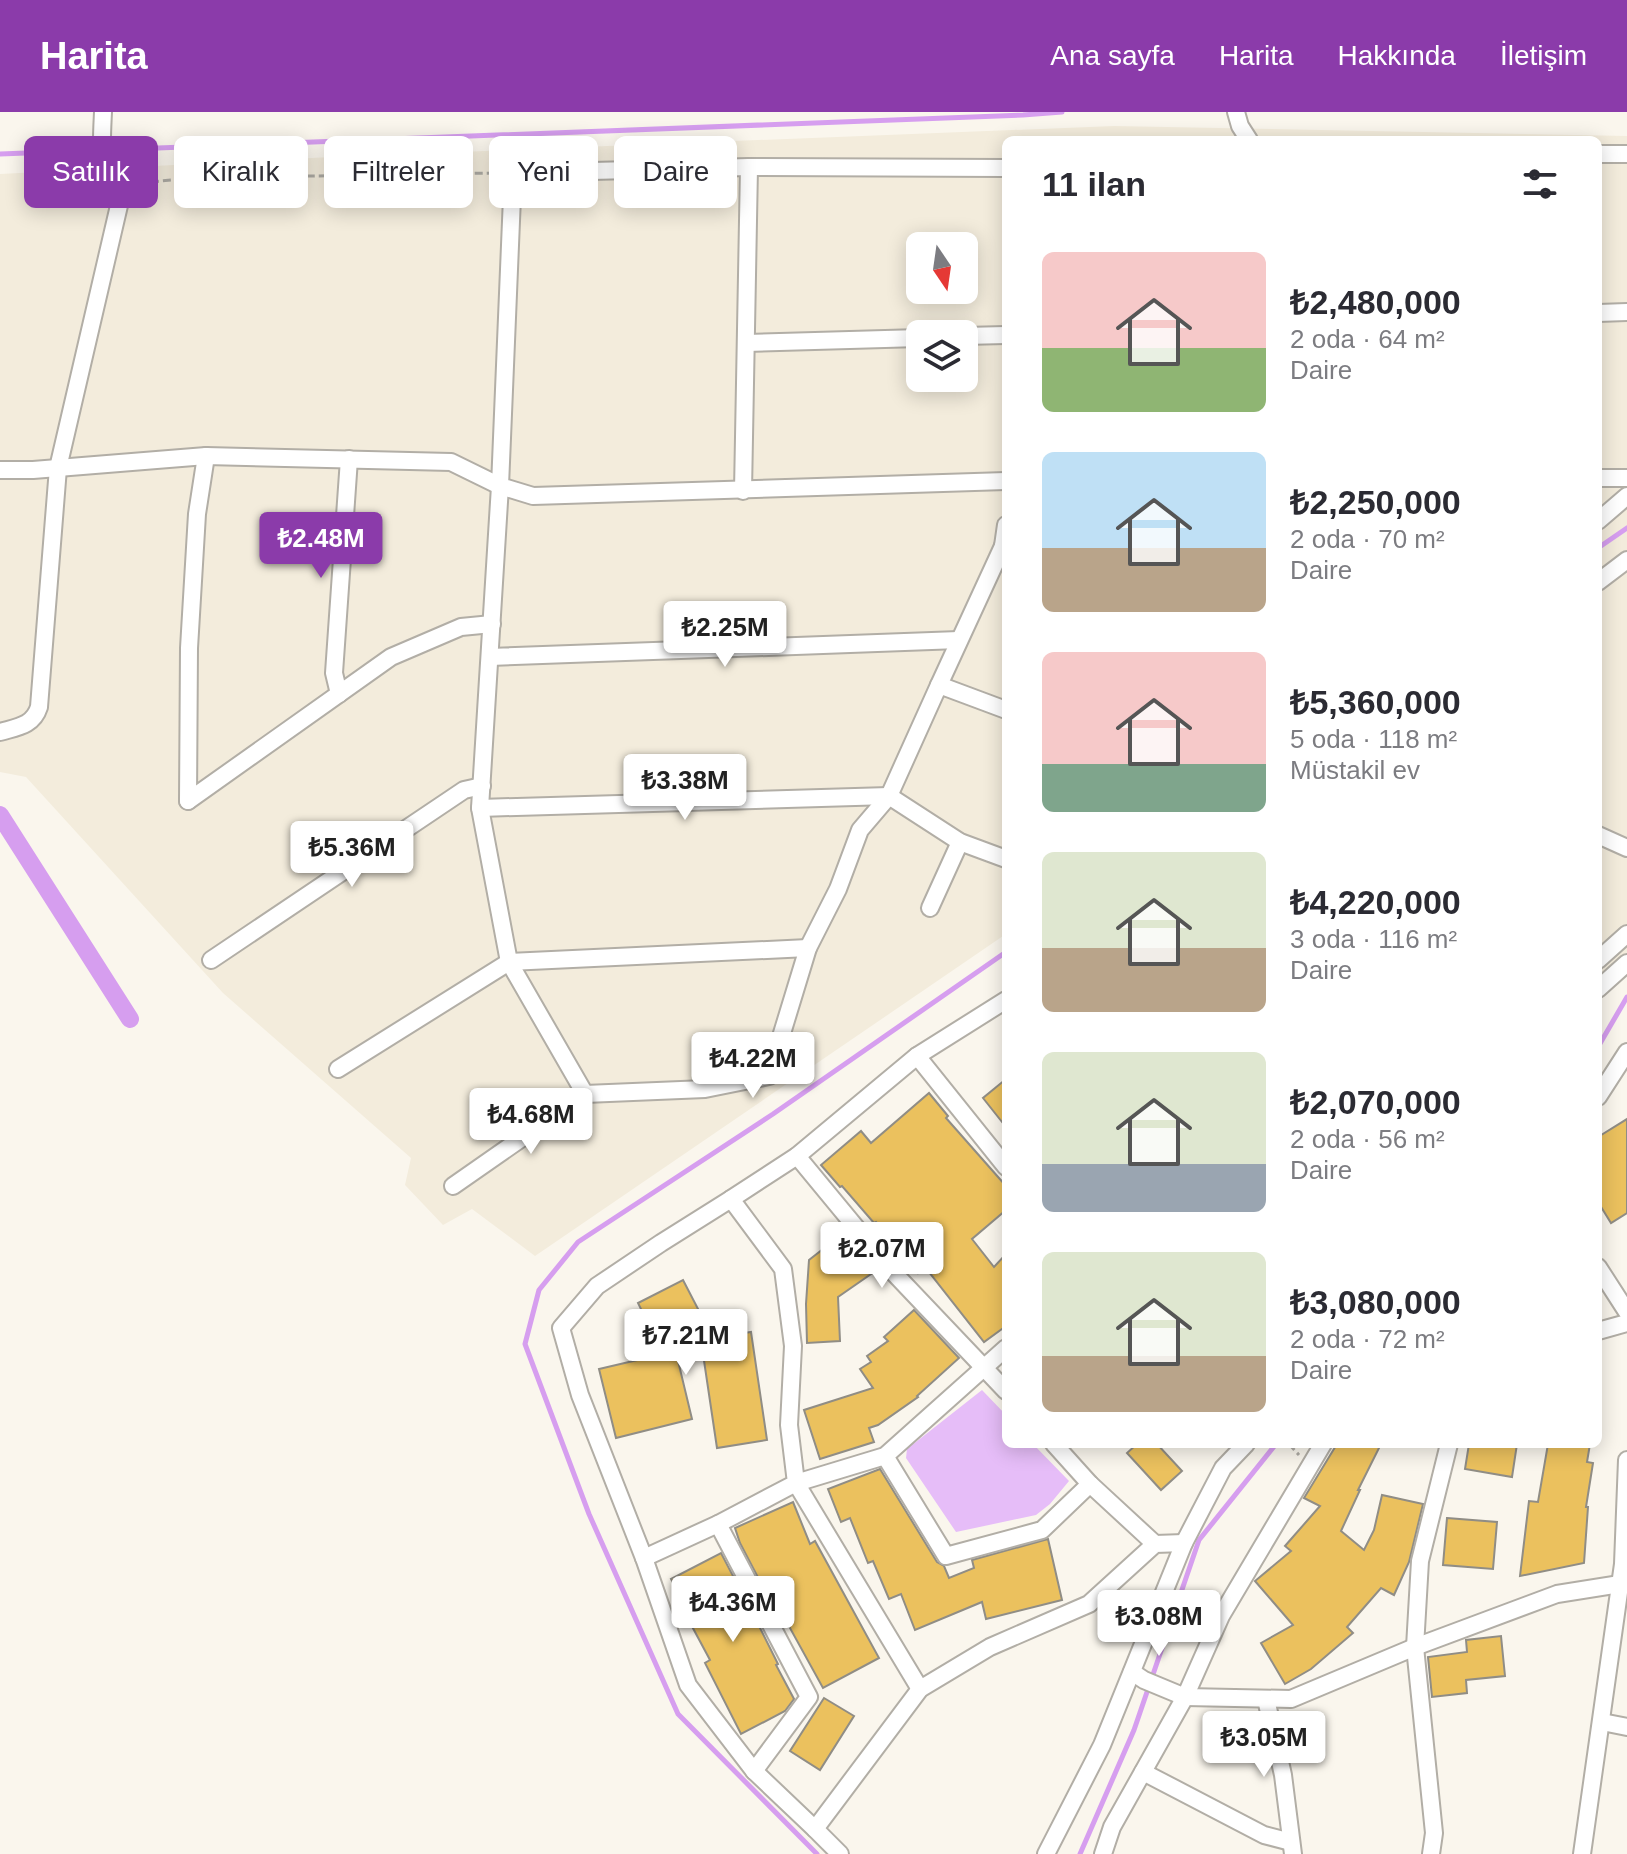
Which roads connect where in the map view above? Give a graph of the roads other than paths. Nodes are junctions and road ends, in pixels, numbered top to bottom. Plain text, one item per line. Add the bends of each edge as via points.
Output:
1 (103, 112) edge
2 (1602, 154) edge
3 (1627, 154) edge
4 (749, 167) junction
5 (1002, 168) edge
6 (1627, 312) edge
7 (1602, 313) edge
8 (1002, 335) edge
9 (978, 336) edge
10 (906, 338) edge
11 (746, 343) junction
12 (206, 456) junction
13 (349, 459) junction
14 (58, 468) junction
15 (0, 470) edge
16 (1602, 478) edge
17 (1627, 478) edge
18 (1002, 481) edge
19 (500, 486) junction
20 (743, 491) junction
21 (1627, 496) edge
22 (1602, 518) edge
23 (1002, 551) edge
24 (1627, 560) edge
25 (1602, 579) edge
26 (492, 624) junction
27 (959, 640) junction
28 (490, 657) junction
29 (939, 685) junction
30 (339, 694) junction
31 (1002, 709) edge
32 (0, 732) edge
33 (482, 786) junction
34 (889, 796) junction
35 (480, 808) junction
36 (1602, 837) edge
37 (960, 842) junction
38 (1627, 848) edge
39 (1002, 858) edge
40 (930, 908) dead end
41 (1627, 934) edge
42 (808, 948) junction
43 (1602, 956) edge
44 (211, 960) dead end
45 (509, 962) junction
46 (1627, 963) edge
47 (1602, 985) edge
48 (1002, 1003) edge
49 (1627, 1052) edge
50 (917, 1056) junction
51 (338, 1069) dead end
52 (1602, 1091) edge
53 (585, 1094) junction
54 (797, 1156) junction
55 (1002, 1162) edge
56 (453, 1186) dead end
57 (731, 1199) junction
58 (1602, 1273) edge
59 (1627, 1312) edge
60 (1627, 1323) edge
61 (1602, 1330) edge
62 (1002, 1352) edge
63 (985, 1368) junction
64 (1002, 1387) edge
65 (1058, 1448) edge
66 (1242, 1448) edge
67 (1321, 1448) edge
68 (1448, 1448) edge
69 (885, 1456) junction
70 (1627, 1460) edge
71 (1627, 1471) edge
72 (796, 1483) junction
73 (1090, 1484) junction
74 (718, 1524) junction
75 (1184, 1543) junction
76 (1155, 1544) junction
77 (644, 1558) junction
78 (1624, 1584) edge
79 (1415, 1647) junction
80 (1138, 1676) junction
81 (920, 1689) junction
82 (1177, 1693) junction
83 (1266, 1699) junction
84 (1602, 1722) junction
85 (1627, 1727) edge
86 (754, 1771) junction
87 (1143, 1772) junction
88 (815, 1829) junction
89 (1292, 1848) edge
90 (840, 1854) edge
91 (1046, 1854) edge
92 (1103, 1854) edge
93 (1431, 1854) edge
94 (1582, 1854) edge

1 - 14 street via 104,169 107,178 124,184
2 - 3 street
4 - 5 street
4 - 11 street
4 - 19 street via 513,173
6 - 7 street
8 - 9 street
10 - 11 street
11 - 20 street
12 - 13 street
12 - 14 street
12 - 30 street via 189,648 188,801
13 - 19 street via 451,462
13 - 30 street via 334,673
14 - 15 street
14 - 32 street via 39,707 26,725
16 - 17 street
18 - 20 street
19 - 20 street via 533,496
19 - 26 street
21 - 22 street
23 - 27 street
24 - 25 street
26 - 28 street
26 - 30 street via 461,627 391,657
27 - 28 street
27 - 29 street
28 - 33 street
29 - 31 street
29 - 34 street
33 - 35 street
33 - 44 street via 464,790
34 - 35 street
34 - 37 street
34 - 42 street via 860,830
35 - 45 street
36 - 38 street
37 - 39 street
37 - 40 street
41 - 43 street
42 - 45 street
42 - 53 street via 769,1076 705,1089
45 - 51 street
45 - 53 street
46 - 47 street
48 - 50 street
49 - 52 street
50 - 54 street
50 - 55 street
53 - 56 street
54 - 57 street
54 - 63 street via 892,1271
57 - 72 street via 783,1269 793,1346 789,1425
57 - 77 street via 597,1286 561,1328 580,1395
58 - 59 street
60 - 61 street
62 - 63 street
63 - 64 street
63 - 69 street
65 - 73 street
66 - 75 street via 1223,1468
67 - 82 street
68 - 79 street via 1420,1561
69 - 72 street
69 - 73 street via 946,1556 1042,1530
70 - 71 street
71 - 78 street
72 - 74 street
72 - 81 street
73 - 76 street
74 - 77 street
74 - 86 street via 809,1697
75 - 76 street
75 - 80 street
76 - 81 street via 1089,1604 990,1647
77 - 86 street via 688,1685
78 - 79 street via 1557,1594
78 - 84 street
79 - 83 street via 1291,1699
79 - 93 street via 1434,1833
80 - 82 street
80 - 91 street
81 - 88 street
82 - 83 street
82 - 87 street
83 - 89 street
84 - 85 street
84 - 94 street
86 - 88 street
87 - 89 street
87 - 92 street
88 - 90 street

